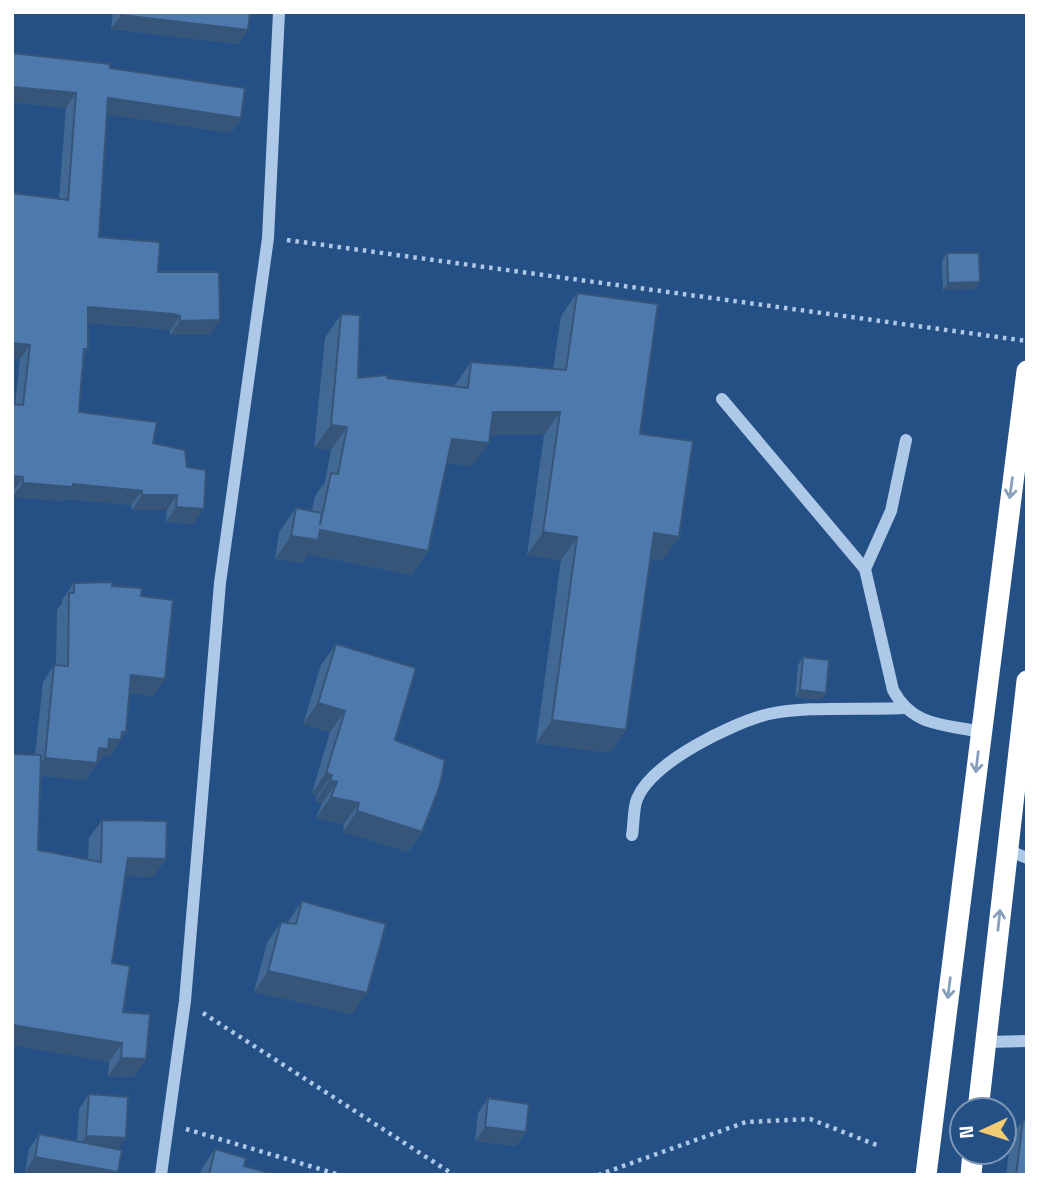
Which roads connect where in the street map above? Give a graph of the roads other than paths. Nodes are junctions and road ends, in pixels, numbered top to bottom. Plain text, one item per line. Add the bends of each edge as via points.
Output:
1 (279, 12) edge
2 (1027, 371) edge
3 (722, 399) dead end
4 (906, 440) dead end
5 (865, 569) junction
6 (1027, 681) edge
7 (903, 708) junction
8 (981, 732) junction
9 (632, 835) dead end
10 (1017, 854) edge
11 (1027, 1041) edge
12 (986, 1042) junction
13 (980, 1096) edge
14 (161, 1175) edge
15 (926, 1175) edge

1 - 14 street via 268,238 220,583 185,1001
2 -> 8 highway
3 - 5 street
4 - 5 street via 891,511
5 - 7 street via 893,690
6 - 10 highway
7 - 8 street via 918,719
7 - 9 street via 771,714 749,721 670,760 655,774 637,799
8 -> 15 highway
12 -> 10 highway
11 - 12 street
12 - 13 highway

